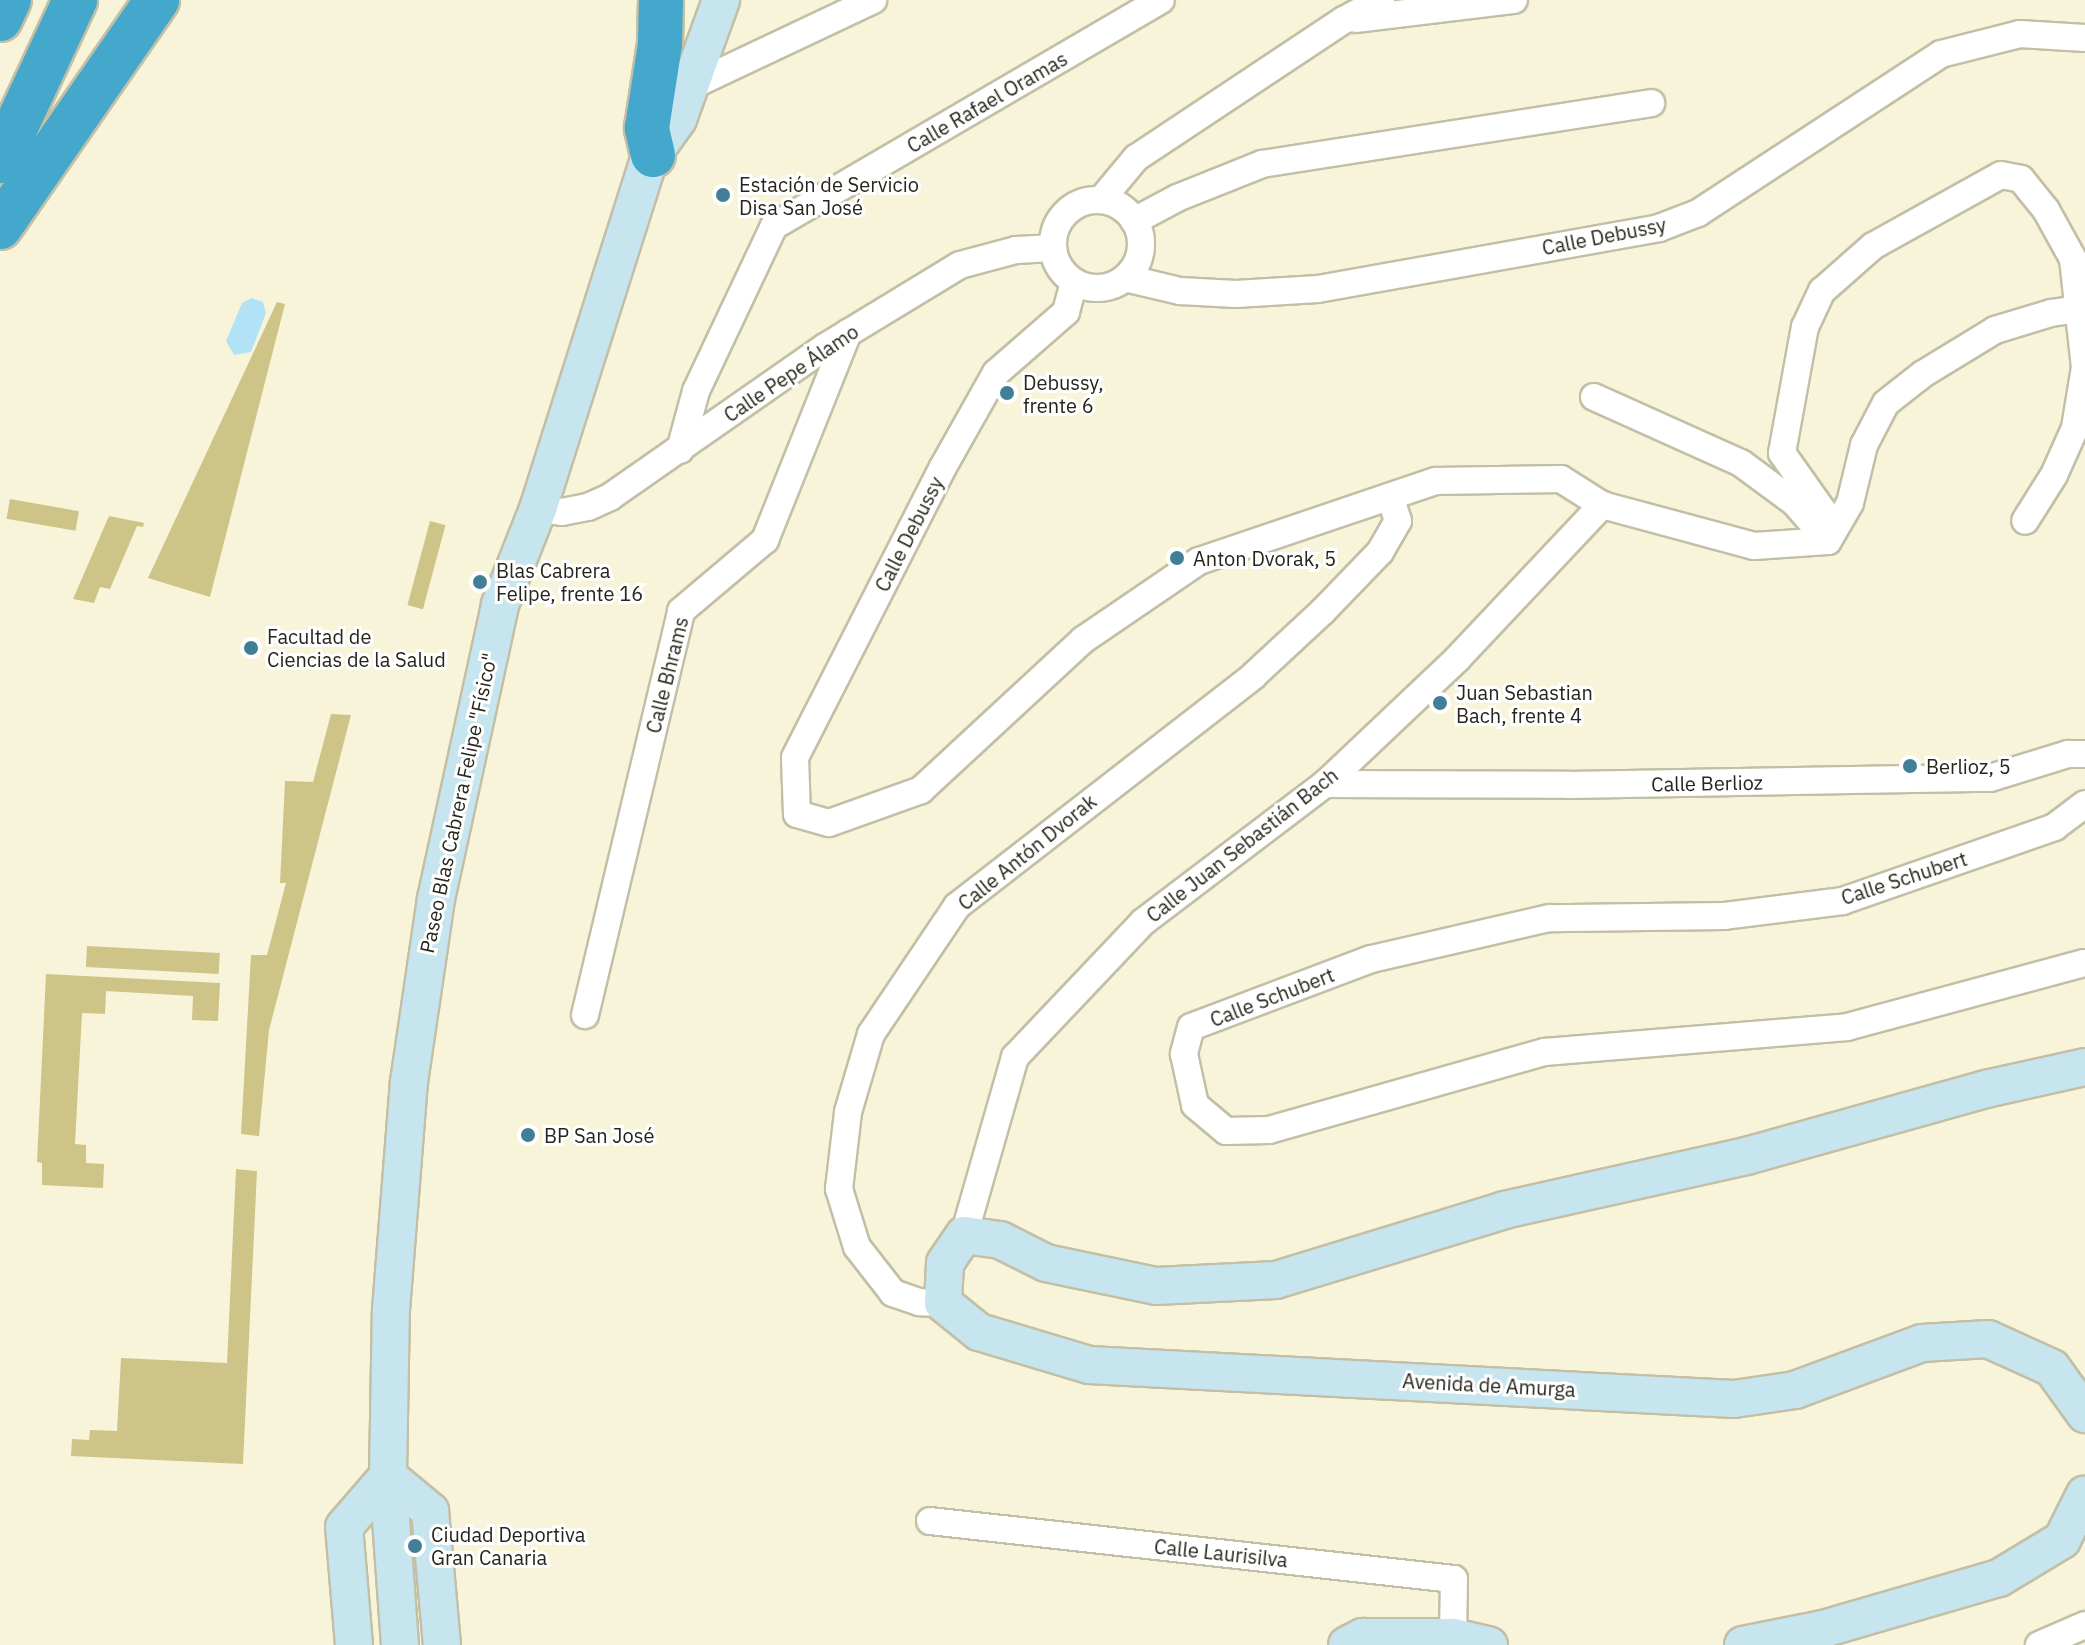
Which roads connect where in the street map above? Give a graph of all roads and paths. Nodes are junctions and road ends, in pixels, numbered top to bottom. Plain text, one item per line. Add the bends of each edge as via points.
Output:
1 (9, 0) edge
2 (75, 0) edge
3 (157, 0) edge
4 (661, 0) edge
5 (681, 0) edge
6 (721, 0) edge
7 (873, 0) edge
8 (1161, 0) edge
9 (1381, 0) edge
10 (1514, 0) edge
11 (0, 19) edge
12 (1344, 20) junction
13 (2085, 38) edge
14 (687, 88) junction
15 (1651, 103) dead end
16 (653, 155) junction
17 (0, 161) edge
18 (1101, 200) junction
19 (1134, 221) junction
20 (0, 227) edge
21 (1052, 248) junction
22 (1125, 278) junction
23 (1074, 282) junction
24 (2078, 309) junction
25 (848, 333) junction
26 (1594, 397) dead end
27 (680, 450) junction
28 (1390, 497) junction
29 (1602, 505) junction
30 (538, 509) junction
31 (2025, 521) dead end
32 (1828, 541) junction
33 (2085, 754) edge
34 (1325, 784) junction
35 (2085, 804) edge
36 (2085, 963) edge
37 (585, 1015) dead end
38 (2085, 1067) edge
39 (964, 1235) junction
40 (943, 1303) junction
41 (2085, 1414) edge
42 (388, 1476) junction
43 (2085, 1494) edge
44 (930, 1521) dead end
45 (2085, 1625) edge
46 (1823, 1629) junction
47 (1453, 1637) junction
48 (354, 1645) edge
49 (400, 1645) edge
50 (442, 1645) edge
51 (1347, 1645) edge
52 (1489, 1645) edge
53 (1743, 1645) edge
54 (1785, 1645) edge
55 (2039, 1645) edge

1 - 11 highway
2 - 17 highway
3 - 20 highway
4 - 16 highway via 647,128
5 - 16 street
6 - 14 street
7 - 14 street
8 - 27 street, Calle Rafael Oramas via 774,226 696,391
9 - 12 street
10 - 12 street
12 - 18 street via 1136,158
13 - 22 street, Calle Debussy via 2020,34 1941,54 1698,213 1659,228 1318,289 1180,291
14 - 16 street via 678,119
15 - 19 street via 1262,164
16 - 30 street, Paseo Blas Cabrera Felipe "Físico"
18 - 19 street via 1114,203
18 - 21 street via 1085,201 1060,218
19 - 22 street via 1141,245 1134,269
21 - 23 street via 1063,273
21 - 25 street, Calle Pepe Álamo via 1016,250 960,265
22 - 23 street via 1100,288
23 - 28 street, Calle Debussy via 1066,312 996,373 943,467 795,758 797,814 829,823 921,790 1083,640 1199,561
24 - 31 street via 2085,367 2075,428
24 - 32 street via 1995,330 1886,403 1864,445 1850,503
24 - 32 street via 2073,259 2046,210 2021,179 2001,175 1873,246 1822,291 1805,327 1782,453 1823,511
25 - 27 street, Calle Pepe Álamo
25 - 37 street, Calle Bhrams via 765,540 681,611
26 - 32 street via 1741,463 1795,503
27 - 30 street, Calle Pepe Álamo via 588,507
28 - 29 street via 1436,481 1561,479
28 - 40 street, Calle Antón Dvorak via 1398,521 1380,552 1323,611 1253,676 957,906 871,1034 848,1112 839,1189 857,1247 893,1293
29 - 32 street via 1754,546
29 - 34 street, Calle Juan Sebastián Bach via 1457,659
30 - 42 street, Paseo Blas Cabrera Felipe "Físico" via 500,605 422,984 392,1296
33 - 34 street, Calle Berlioz via 2068,754 1990,778
34 - 39 street, Calle Juan Sebastián Bach via 1143,922 1015,1057
35 - 36 street, Calle Schubert via 2055,827 1843,901 1725,916 1549,918 1371,959 1191,1027 1184,1054 1195,1105 1226,1131 1269,1130 1545,1052 1847,1027
38 - 39 street via 1746,1156 1505,1210 1276,1280 1156,1286 1046,1263 1000,1240
39 - 40 street via 945,1263
40 - 41 street, Avenida de Amurga via 979,1332 1089,1365 1734,1399 1795,1390 1922,1343 1988,1339 2052,1368
42 - 48 street via 344,1527
42 - 49 street, Paseo Blas Cabrera Felipe "Físico"
42 - 50 street via 430,1511
43 - 46 street via 2062,1540 1999,1578
44 - 47 street, Calle Laurisilva via 1454,1579
45 - 55 street
46 - 53 street
46 - 54 street
47 - 51 street via 1363,1637
47 - 52 street

